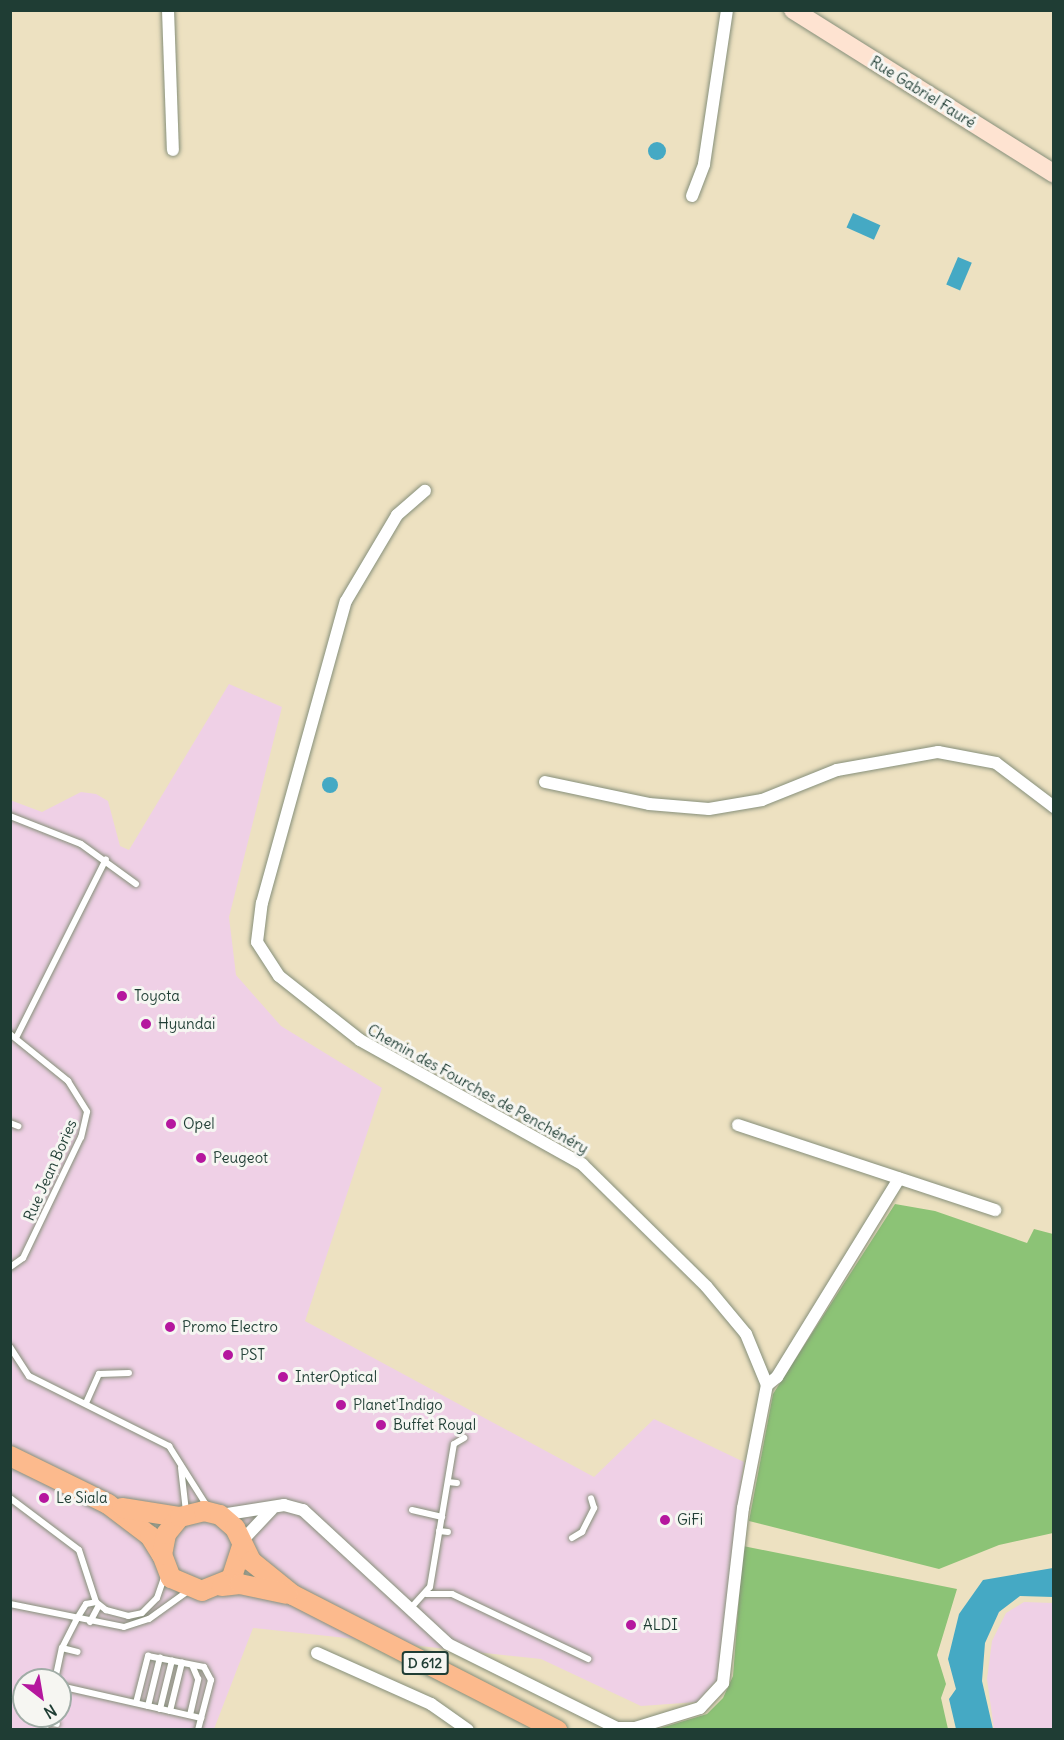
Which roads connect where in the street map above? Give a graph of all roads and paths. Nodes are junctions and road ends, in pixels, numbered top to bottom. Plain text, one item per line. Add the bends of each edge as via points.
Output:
1 (168, 10) edge
2 (727, 10) edge
3 (792, 10) edge
4 (173, 150) dead end
5 (1053, 174) edge
6 (692, 196) dead end
7 (425, 492) dead end
8 (545, 782) dead end
9 (1053, 807) edge
10 (10, 816) edge
11 (106, 859) junction
12 (136, 884) dead end
13 (13, 1036) edge
14 (10, 1123) edge
15 (738, 1125) dead end
16 (18, 1126) dead end
17 (899, 1179) junction
18 (995, 1210) dead end
19 (10, 1267) edge
20 (10, 1347) edge
21 (129, 1373) dead end
22 (766, 1385) junction
23 (86, 1403) junction
24 (464, 1438) dead end
25 (10, 1456) edge
26 (180, 1462) junction
27 (448, 1482) junction
28 (457, 1483) dead end
29 (10, 1498) edge
30 (591, 1498) dead end
31 (108, 1504) junction
32 (273, 1508) junction
33 (412, 1510) dead end
34 (218, 1514) junction
35 (183, 1516) junction
36 (442, 1517) junction
37 (440, 1531) junction
38 (448, 1532) dead end
39 (572, 1538) dead end
40 (242, 1544) junction
41 (164, 1562) junction
42 (432, 1574) junction
43 (442, 1575) dead end
44 (222, 1586) junction
45 (190, 1590) junction
46 (426, 1594) junction
47 (293, 1595) junction
48 (10, 1604) edge
49 (98, 1604) junction
50 (408, 1611) junction
51 (76, 1620) junction
52 (90, 1622) junction
53 (62, 1648) junction
54 (78, 1652) dead end
55 (317, 1653) dead end
56 (160, 1657) junction
57 (588, 1659) dead end
58 (172, 1660) junction
59 (182, 1662) junction
60 (192, 1665) junction
61 (58, 1668) edge
62 (72, 1689) edge
63 (136, 1703) junction
64 (148, 1706) junction
65 (160, 1709) junction
66 (170, 1711) junction
67 (190, 1715) junction
68 (201, 1718) junction
69 (198, 1730) edge
70 (468, 1730) edge
71 (557, 1730) edge

1 - 4 street
2 - 6 street via 704,164
3 - 5 street, Rue Gabriel Fauré
7 - 22 street, Chemin des Fourches de Penchénéry via 397,515 346,601 262,903 256,933 261,953 304,999 360,1040 561,1149 594,1173 734,1317
8 - 9 street via 649,804 716,808 762,800 837,770 892,757 949,752 996,763
10 - 11 lane
11 - 12 lane
11 - 13 lane via 28,1023
13 - 19 lane, Rue Jean Bories via 68,1081 87,1112 81,1137 24,1258
14 - 16 lane
15 - 17 street
17 - 18 street
17 - 22 street via 777,1377
20 - 23 lane via 22,1371
21 - 23 lane via 99,1374
22 - 50 street via 740,1528 726,1673 709,1703 635,1728 617,1728 448,1644
23 - 26 lane via 163,1442
24 - 27 lane via 454,1444
25 - 31 main road
26 - 34 lane
26 - 35 lane
27 - 28 lane
27 - 36 lane
29 - 49 lane via 79,1550
30 - 39 lane via 594,1508 582,1532
31 - 35 main road via 154,1517
31 - 41 main road via 146,1532
32 - 34 street
32 - 40 street
32 - 50 street via 303,1510
33 - 36 lane
34 - 35 main road
34 - 40 main road
35 - 41 main road via 166,1534
36 - 37 lane
37 - 38 lane
37 - 42 lane
40 - 44 main road via 238,1569
40 - 47 main road, D 612 via 251,1561
41 - 45 main road
41 - 49 lane via 161,1591 142,1612 121,1615
42 - 43 lane
42 - 46 lane
44 - 45 main road
44 - 47 main road, D 612 via 240,1584
45 - 52 lane via 132,1627
46 - 50 lane
46 - 57 lane via 452,1594
47 - 71 main road, D 612
48 - 51 lane
49 - 51 lane via 86,1604
49 - 52 lane
51 - 52 lane
51 - 53 lane
53 - 54 lane
53 - 61 lane
55 - 70 street via 431,1704
56 - 58 lane
56 - 63 lane via 148,1656
56 - 64 lane
58 - 59 lane
58 - 65 lane
59 - 60 lane
59 - 66 lane
60 - 67 lane via 198,1679
60 - 68 lane via 210,1675
62 - 63 lane
63 - 64 lane
64 - 65 lane
65 - 66 lane
66 - 67 lane
67 - 68 lane
68 - 69 lane

